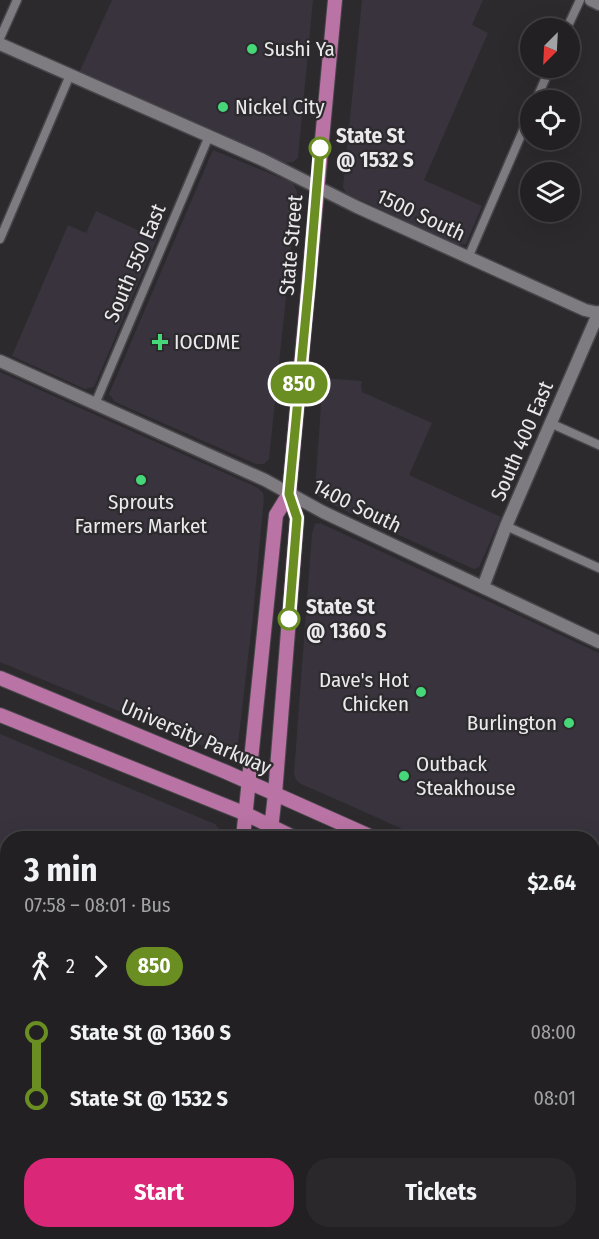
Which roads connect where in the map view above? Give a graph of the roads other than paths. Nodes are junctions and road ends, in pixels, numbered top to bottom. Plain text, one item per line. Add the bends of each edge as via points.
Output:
1 (17, 0) edge
2 (335, 0) edge
3 (580, 0) edge
4 (591, 0) edge
5 (599, 4) edge
6 (572, 18) edge
7 (0, 38) edge
8 (0, 44) edge
9 (70, 75) junction
10 (209, 136) junction
11 (520, 137) edge
12 (317, 187) junction
13 (0, 239) edge
14 (468, 258) junction
15 (599, 313) edge
16 (0, 361) edge
17 (95, 404) junction
18 (550, 423) junction
19 (599, 445) edge
20 (289, 494) junction
21 (507, 526) junction
22 (599, 568) edge
23 (483, 587) junction
24 (599, 642) edge
25 (0, 678) edge
26 (0, 716) edge
27 (250, 783) junction
28 (275, 794) junction
29 (246, 814) junction
30 (244, 831) edge
31 (267, 831) edge
32 (270, 831) edge
33 (358, 831) edge

1 - 7 street
2 - 12 main road, State Street
3 - 6 street
4 - 5 street
8 - 9 street, 1500 South
9 - 10 street, 1500 South
9 - 13 street
10 - 12 street, 1500 South
10 - 17 street, South 550 East
11 - 14 street
12 - 14 street, 1500 South
12 - 20 main road, State Street
14 - 15 street, 1500 South
15 - 18 street, South 400 East
16 - 17 street, 1400 South
17 - 20 street, 1400 South
18 - 19 street
18 - 21 street, South 400 East
20 - 23 street, 1400 South
20 - 27 main road, State Street via 276,515
20 - 28 main road, State Street via 297,518
21 - 22 street
21 - 23 street, South 400 East
23 - 24 street, 1400 South
25 - 27 main road, University Parkway
26 - 29 main road
27 - 28 main road, University Parkway
27 - 29 main road, State Street
28 - 32 main road, State Street
28 - 33 main road, University Parkway
29 - 30 main road, State Street
29 - 31 main road

